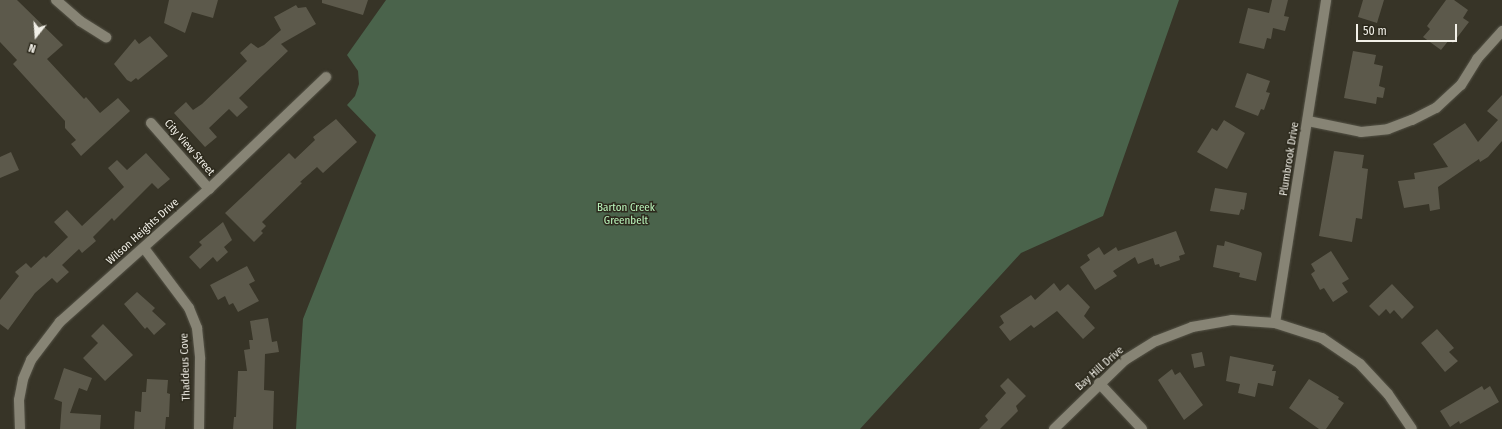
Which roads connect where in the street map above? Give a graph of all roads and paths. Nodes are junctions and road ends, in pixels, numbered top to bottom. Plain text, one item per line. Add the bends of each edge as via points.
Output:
1 (56, 0) edge
2 (1326, 0) edge
3 (1502, 31) edge
4 (106, 37) dead end
5 (326, 77) dead end
6 (1308, 121) junction
7 (152, 123) dead end
8 (209, 189) junction
9 (144, 248) junction
10 (1275, 322) junction
11 (1099, 383) junction
12 (20, 429) edge
13 (199, 429) edge
14 (1054, 429) edge
15 (1142, 429) edge
16 (1412, 429) edge

1 - 4 street via 80,21
2 - 6 street, Plumbrook Drive
3 - 6 street via 1477,59 1461,85 1436,108 1412,120 1388,129 1361,132
5 - 8 street, Wilson Heights Drive
6 - 10 street, Plumbrook Drive
7 - 8 street, City View Street
8 - 9 street, Wilson Heights Drive
9 - 12 street, Wilson Heights Drive via 60,322 31,360 18,400
9 - 13 street, Thaddeus Cove via 190,308 197,328 200,359
10 - 11 street, Bay Hill Drive via 1232,320 1192,327 1156,340 1125,360
10 - 16 street, Bay Hill Drive via 1322,338 1360,364 1388,394
11 - 14 street, Bay Hill Drive
11 - 15 street

